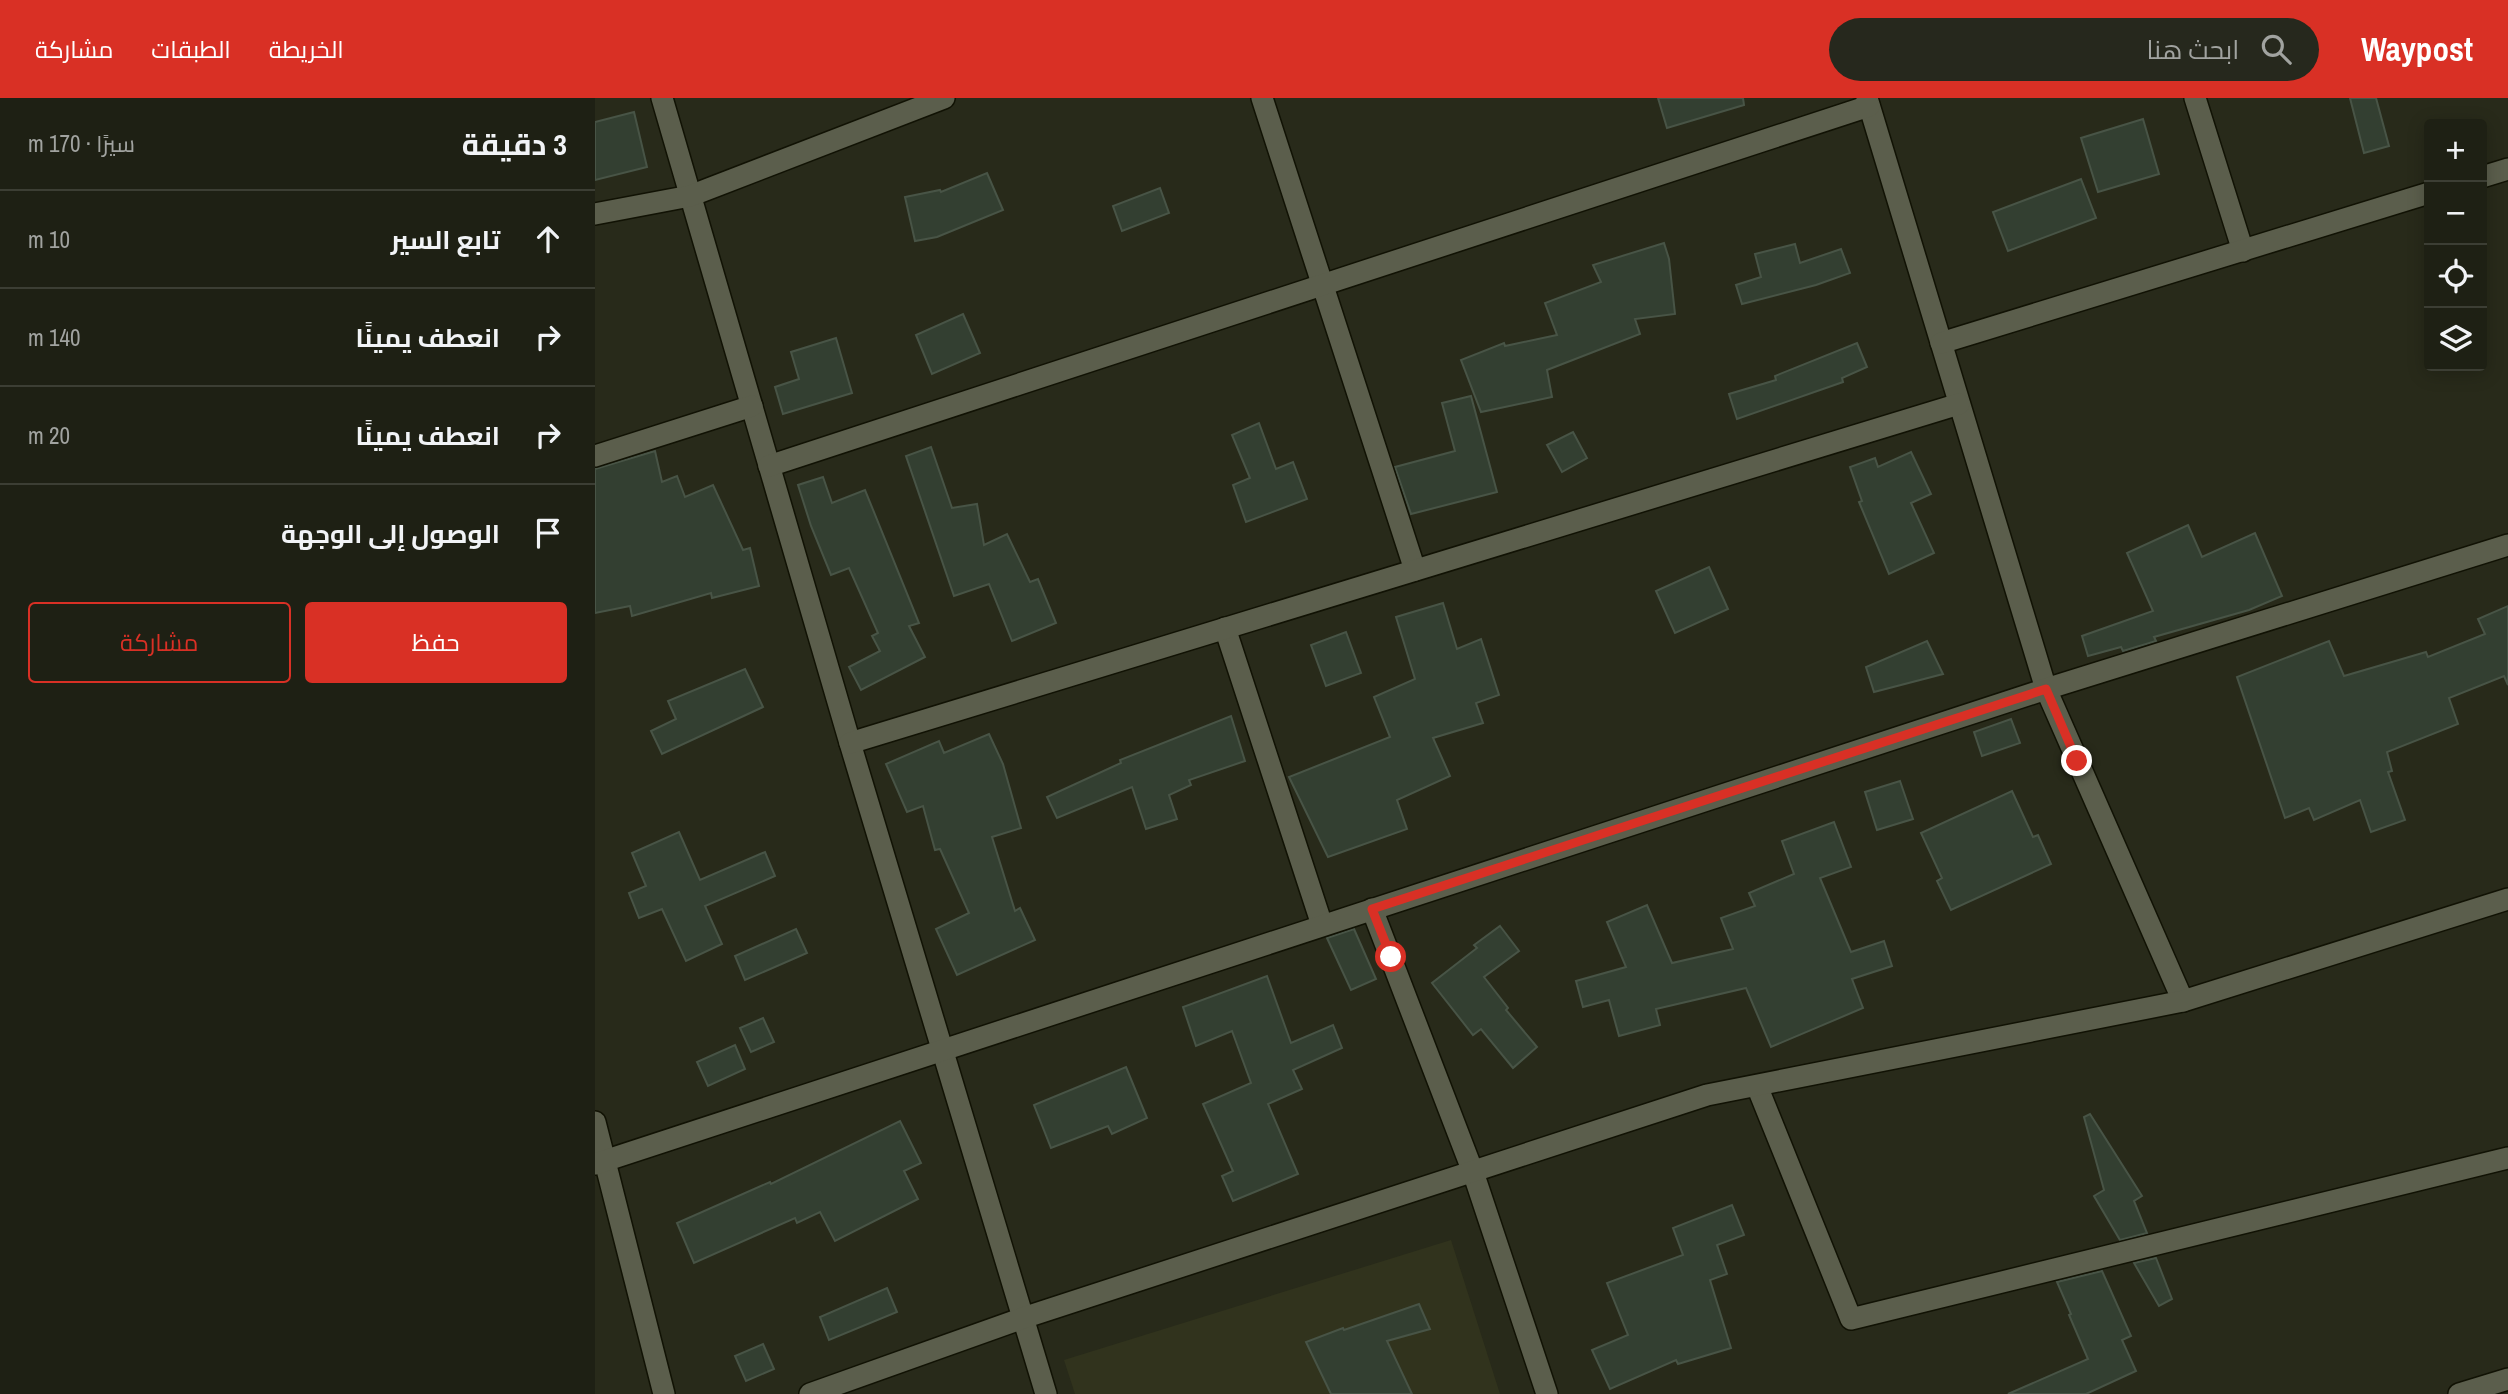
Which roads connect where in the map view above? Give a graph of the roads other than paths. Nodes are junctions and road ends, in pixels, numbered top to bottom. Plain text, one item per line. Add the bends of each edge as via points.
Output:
1 (662, 98) edge
2 (944, 98) edge
3 (1262, 98) edge
4 (2195, 98) edge
5 (1868, 102) edge
6 (2508, 169) edge
7 (2487, 175) edge
8 (2424, 195) edge
9 (690, 196) junction
10 (595, 214) edge
11 (2243, 251) junction
12 (1323, 285) junction
13 (1941, 343) junction
14 (1959, 404) junction
15 (751, 406) junction
16 (595, 456) edge
17 (769, 467) junction
18 (2508, 545) edge
19 (1415, 570) junction
20 (1225, 628) junction
21 (2046, 689) junction
22 (850, 743) junction
23 (2508, 899) edge
24 (1372, 909) junction
25 (1322, 925) junction
26 (2183, 1001) junction
27 (941, 1050) junction
28 (1758, 1086) junction
29 (595, 1122) edge
30 (2508, 1158) edge
31 (600, 1162) edge
32 (1473, 1172) junction
33 (1023, 1318) junction
34 (2508, 1379) edge
35 (663, 1394) edge
36 (810, 1394) edge
37 (1046, 1394) edge
38 (1547, 1394) edge
39 (2459, 1394) edge

1 - 9 street
2 - 9 street
3 - 12 street
4 - 11 street
5 - 12 street
5 - 13 street
6 - 7 street
8 - 11 street
9 - 10 street
9 - 15 street
11 - 13 street
12 - 17 street
12 - 19 street
13 - 14 street
14 - 19 street
14 - 21 street
15 - 16 street
15 - 17 street
17 - 22 street
18 - 21 street
19 - 20 street
20 - 22 street
20 - 25 street
21 - 24 street
21 - 26 street
22 - 27 street
23 - 26 street
24 - 25 street
24 - 32 street
25 - 27 street
26 - 28 street
27 - 31 street
27 - 33 street
28 - 30 street via 1851,1318
28 - 32 street via 1707,1095
29 - 31 street
31 - 35 street
32 - 33 street
32 - 38 street
33 - 36 street
33 - 37 street
34 - 39 street

